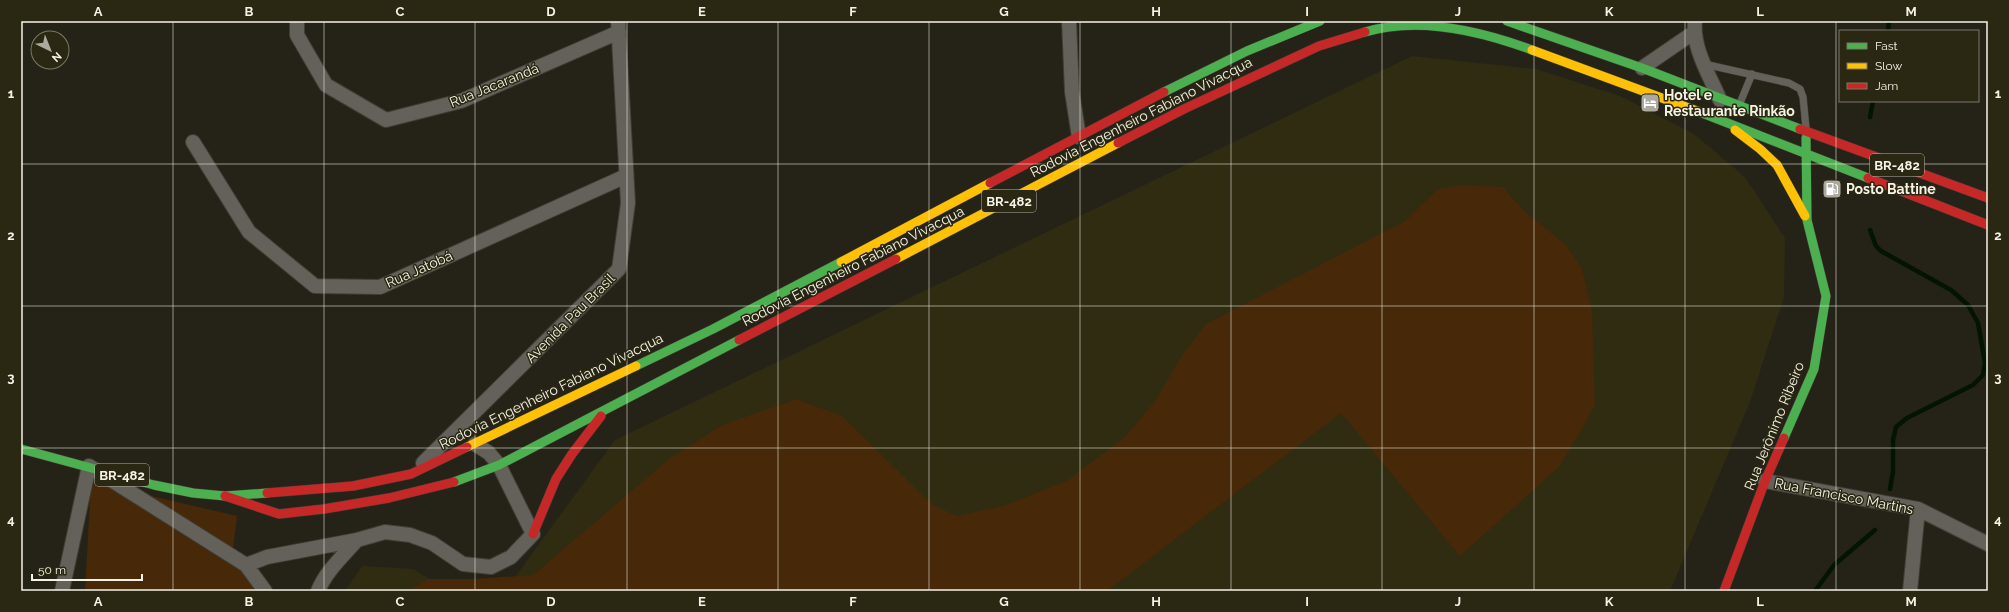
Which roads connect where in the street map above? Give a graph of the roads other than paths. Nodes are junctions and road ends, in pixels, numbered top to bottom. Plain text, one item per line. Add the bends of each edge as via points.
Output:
1 (1069, 21) edge
2 (1320, 21) edge
3 (1507, 21) edge
4 (298, 22) edge
5 (618, 27) edge
6 (1694, 27) edge
7 (1704, 64) junction
8 (1642, 68) junction
9 (1752, 74) junction
10 (1179, 98) junction
11 (1720, 100) junction
12 (1738, 106) junction
13 (1719, 119) junction
14 (1807, 132) junction
15 (1079, 136) junction
16 (193, 142) dead end
17 (1806, 154) junction
18 (1777, 165) junction
19 (1806, 170) junction
20 (626, 176) junction
21 (1988, 198) edge
22 (942, 208) junction
23 (1807, 220) junction
24 (1988, 225) edge
25 (953, 230) junction
26 (713, 329) junction
27 (690, 365) junction
28 (605, 411) junction
29 (475, 444) junction
30 (21, 449) edge
31 (499, 465) junction
32 (89, 466) junction
33 (411, 474) junction
34 (1765, 481) junction
35 (225, 496) junction
36 (1918, 509) junction
37 (533, 534) junction
38 (357, 540) junction
39 (1988, 544) edge
40 (246, 565) junction
41 (62, 591) edge
42 (265, 591) edge
43 (318, 591) edge
44 (1724, 591) edge
45 (1910, 591) edge

1 - 15 street via 1072,92
2 - 10 main road, Rodovia Engenheiro Fabiano Vivacqua / BR-482 via 1247,51
3 - 8 main road, BR-482
4 - 5 street, Rua Jacarandá via 297,35 326,85 386,120 461,101
5 - 20 street, Avenida Pau Brasil
6 - 7 street
6 - 8 street
7 - 9 lane
7 - 11 street
8 - 11 main road, BR-482
9 - 12 lane
9 - 14 lane via 1789,83 1800,89
10 - 13 main road, Rodovia Engenheiro Fabiano Vivacqua / BR-482 via 1319,46 1369,31 1404,26 1433,27 1488,36
10 - 15 main road, Rodovia Engenheiro Fabiano Vivacqua / BR-482
10 - 25 main road, Rodovia Engenheiro Fabiano Vivacqua / BR-482
11 - 12 main road, BR-482
12 - 14 main road, BR-482
13 - 17 main road, Rodovia Engenheiro Fabiano Vivacqua / BR-482
13 - 18 main road
14 - 17 main road
14 - 21 main road, BR-482
15 - 22 main road, Rodovia Engenheiro Fabiano Vivacqua / BR-482
16 - 20 street, Rua Jatobá via 249,232 315,286 380,287
17 - 19 main road
17 - 24 main road, BR-482
18 - 19 main road
18 - 23 main road
19 - 23 main road
20 - 33 street, Avenida Pau Brasil via 628,203 619,269
22 - 25 main road
22 - 26 main road, Rodovia Engenheiro Fabiano Vivacqua / BR-482
23 - 34 main road, Rua Jerônimo Ribeiro via 1826,296 1821,335 1814,369
25 - 27 main road, Rodovia Engenheiro Fabiano Vivacqua / BR-482
26 - 27 main road
26 - 29 main road, Rodovia Engenheiro Fabiano Vivacqua / BR-482
27 - 28 main road, Rodovia Engenheiro Fabiano Vivacqua / BR-482
28 - 31 main road, Rodovia Engenheiro Fabiano Vivacqua / BR-482
28 - 37 main road via 555,480
29 - 31 street via 489,453
29 - 33 main road, Rodovia Engenheiro Fabiano Vivacqua / BR-482
30 - 32 main road, Rodovia Engenheiro Fabiano Vivacqua / BR-482
31 - 35 main road, Rodovia Engenheiro Fabiano Vivacqua / BR-482 via 442,485 389,498 324,509 279,514
31 - 37 street
32 - 35 main road, Rodovia Engenheiro Fabiano Vivacqua / BR-482 via 160,486
32 - 40 street
32 - 41 street
33 - 35 main road, Rodovia Engenheiro Fabiano Vivacqua / BR-482 via 352,486
34 - 36 street, Rua Francisco Martins
34 - 44 main road, Rua Jerônimo Ribeiro
36 - 39 street, Rua Francisco Martins
36 - 45 street
37 - 38 street via 511,557 491,567 464,564 432,543 410,535 385,532
38 - 40 street via 267,557
38 - 43 street via 336,563
40 - 42 street

